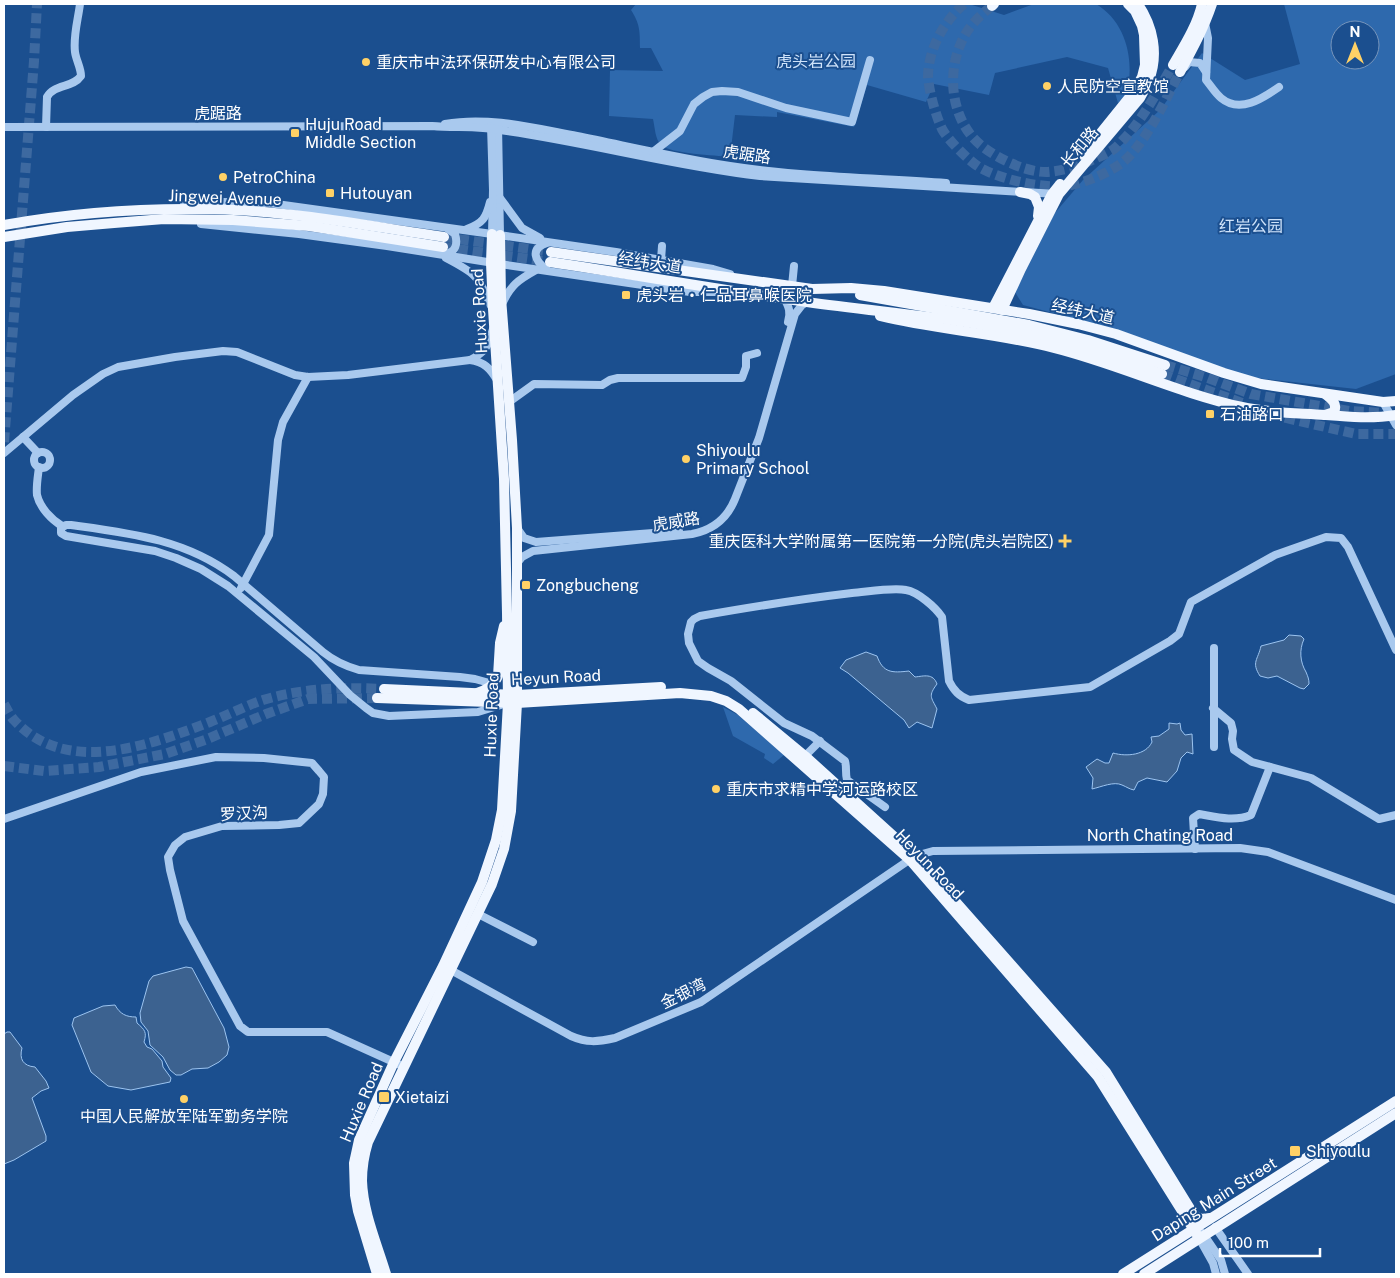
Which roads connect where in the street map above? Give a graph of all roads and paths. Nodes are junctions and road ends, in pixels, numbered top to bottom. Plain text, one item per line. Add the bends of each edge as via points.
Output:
1 (80, 4) edge
2 (1128, 4) edge
3 (1138, 4) edge
4 (1202, 4) edge
5 (1212, 4) edge
6 (1205, 23) junction
7 (870, 60) dead end
8 (1176, 69) junction
9 (1206, 72) junction
10 (1279, 88) dead end
11 (494, 126) junction
12 (4, 127) edge
13 (46, 127) junction
14 (653, 152) junction
15 (493, 190) junction
16 (1020, 192) junction
17 (1057, 192) junction
18 (500, 198) junction
19 (4, 225) edge
20 (1034, 227) junction
21 (463, 230) junction
22 (496, 234) junction
23 (4, 237) edge
24 (443, 242) junction
25 (662, 246) dead end
26 (550, 257) junction
27 (661, 260) junction
28 (495, 264) junction
29 (794, 266) dead end
30 (536, 270) junction
31 (756, 281) junction
32 (792, 286) junction
33 (812, 289) junction
34 (784, 298) junction
35 (807, 302) junction
36 (497, 306) junction
37 (837, 306) junction
38 (998, 309) junction
39 (494, 325) junction
40 (757, 353) dead end
41 (470, 360) junction
42 (308, 377) junction
43 (499, 384) junction
44 (1324, 393) junction
45 (1396, 401) edge
46 (509, 402) junction
47 (1384, 402) junction
48 (1324, 415) junction
49 (1394, 415) edge
50 (1396, 425) edge
51 (23, 437) junction
52 (4, 453) edge
53 (38, 453) junction
54 (39, 467) junction
55 (62, 526) junction
56 (517, 528) junction
57 (518, 562) junction
58 (244, 584) junction
59 (237, 594) junction
60 (507, 613) junction
61 (1214, 648) dead end
62 (1396, 650) edge
63 (358, 670) junction
64 (337, 681) junction
65 (492, 684) junction
66 (384, 689) tunnel mouth
67 (476, 693) junction
68 (377, 698) tunnel mouth
69 (513, 699) junction
70 (1213, 708) junction
71 (820, 741) junction
72 (1214, 747) dead end
73 (804, 756) junction
74 (1270, 767) junction
75 (885, 808) dead end
76 (1396, 815) edge
77 (4, 819) edge
78 (1194, 849) junction
79 (913, 858) junction
80 (1396, 900) edge
81 (478, 914) junction
82 (534, 942) dead end
83 (447, 968) junction
84 (399, 1064) junction
85 (1396, 1101) edge
86 (1396, 1113) edge
87 (1178, 1205) junction
88 (1212, 1223) junction
89 (1193, 1229) junction
90 (1202, 1236) junction
91 (1176, 1240) junction
92 (1220, 1260) junction
93 (377, 1274) edge
94 (386, 1274) edge
95 (1123, 1274) edge
96 (1144, 1274) edge
97 (1216, 1274) edge
98 (1225, 1274) edge
99 (1248, 1274) edge

1 - 13 street via 74,41 81,76 49,93
2 - 17 main road, 长和路 via 1135,12 1144,35 1142,77
3 - 17 main road, 长和路 via 1152,36 1153,66 1149,81 1140,98
4 - 8 main road
5 - 6 main road
6 - 8 main road
6 - 9 street via 1208,38
7 - 14 street via 852,122 786,108 738,92 712,92 694,104 680,131
8 - 9 street via 1194,62 1200,63
9 - 10 street via 1206,80 1228,103 1240,105 1258,101
11 - 13 street, 虎踞路
11 - 14 street, 虎踞路 via 546,130
11 - 15 street, Huxie Road
11 - 16 street, 虎踞路 via 728,172
11 - 18 street, Huxie Road
12 - 13 street, 虎踞路
14 - 17 street, 虎踞路 via 760,170
15 - 21 street via 482,221
15 - 22 street, Huxie Road
16 - 17 street, 虎踞路
16 - 20 main road via 1037,200 1038,214
17 - 20 main road, 长和路
17 - 38 main road, 长和路 via 1021,269
18 - 22 street, Huxie Road
18 - 26 street via 522,228 536,237
19 - 24 main road, Jingwei Avenue via 115,211 232,209 310,217
20 - 38 main road, 长和路
21 - 22 street
21 - 24 street
22 - 26 street
22 - 28 main road, Huxie Road
23 - 24 main road, Jingwei Avenue via 67,227 164,219 309,226
24 - 28 street
24 - 36 street via 476,277
25 - 27 street
26 - 27 street
26 - 30 street
26 - 31 main road, 经纬大道
26 - 34 main road, 经纬大道
27 - 31 street via 712,268
28 - 30 street
28 - 36 main road, Huxie Road
29 - 32 street
30 - 36 street via 519,280
31 - 32 main road, 经纬大道
32 - 33 main road, 经纬大道
33 - 37 main road via 1029,325 1088,340 1164,370 1027,333
33 - 38 main road, 经纬大道 via 884,291
34 - 35 main road, 经纬大道
34 - 56 street, 虎威路 via 790,314 753,441 727,506 716,519 709,525 691,530 547,542 528,540
35 - 37 main road, 经纬大道
35 - 57 street, 虎威路 via 795,314 759,438 732,507 718,523 711,529 692,534 533,551
36 - 39 main road, Huxie Road
36 - 46 main road, Huxie Road
37 - 48 main road via 1055,348 1243,407
38 - 44 main road, 经纬大道 via 1116,334 1237,378
39 - 41 street via 487,347
39 - 43 main road, Huxie Road
40 - 46 street via 746,356 742,378 618,378 602,386 534,384
41 - 42 street via 364,374
41 - 43 street via 487,366
42 - 51 street via 237,352 223,351 118,367 102,374
42 - 58 street via 280,430 269,535
43 - 60 main road, Huxie Road
44 - 47 main road, 经纬大道
44 - 48 main road via 1336,407 1332,413
45 - 47 main road, 经纬大道
46 - 56 main road, Huxie Road
47 - 49 street
48 - 49 main road via 1351,418
49 - 50 street
51 - 52 street
51 - 53 street
53 - 54 street via 34,459
53 - 54 street via 46,453 50,459 47,466
54 - 55 street via 38,498 52,520
55 - 58 street via 135,534 170,543 224,568
55 - 59 street via 61,533 66,536 166,554 201,569
56 - 57 main road, Huxie Road
57 - 69 main road, Huxie Road
58 - 59 street
58 - 63 street via 330,658
59 - 64 street via 314,657
60 - 65 main road via 501,637 498,676
60 - 69 main road, Huxie Road
61 - 70 street
62 - 71 street via 1348,547 1341,538 1326,537 1276,555 1191,602 1179,634 1090,687 969,700 961,697 950,681 942,616 914,592 905,590 802,598 694,618 688,634 698,660 731,681 784,723
63 - 64 street via 339,669
63 - 65 street via 460,677
64 - 69 street via 366,708 380,715 478,712
65 - 67 main road
66 - 67 main road, Heyun Road
67 - 69 main road, Heyun Road
68 - 69 main road, Heyun Road
69 - 73 main road, Heyun Road via 680,686 712,690 742,703
69 - 79 main road, Heyun Road via 680,693 726,701
69 - 81 main road, Huxie Road via 511,811 499,866
69 - 83 main road, Huxie Road via 496,840
70 - 72 street
70 - 74 street via 1230,723 1234,750 1252,762
71 - 73 street
71 - 75 street via 845,761 848,780
73 - 79 main road, Heyun Road
74 - 76 street via 1311,778 1379,819
74 - 78 street via 1251,815 1221,818 1198,814 1193,818
77 - 84 street, 罗汉沟 via 141,772 216,757 312,763 324,777 323,794 319,804 298,823 222,826 185,837 175,845 168,858 183,921 240,1026 248,1032 327,1032
78 - 79 street, North Chating Road via 933,851
78 - 80 street, North Chating Road via 1240,848 1268,852
79 - 83 street, 金银湾 via 701,1002 615,1038 602,1041 571,1036
79 - 87 main road, Heyun Road via 1098,1077
79 - 88 main road, Heyun Road via 1106,1072 1194,1215
81 - 82 street
81 - 83 main road, Huxie Road
83 - 84 main road, Huxie Road
84 - 93 main road, Huxie Road via 359,1140 354,1163 358,1211
84 - 94 main road, Huxie Road via 368,1142 362,1180 366,1206
85 - 88 main road, Daping Main Street
86 - 88 main road, Daping Main Street via 1341,1149
87 - 89 main road, Heyun Road
87 - 91 main road via 1182,1225
88 - 89 main road, Daping Main Street
88 - 90 main road, Daping Main Street
88 - 92 street via 1213,1242
88 - 99 street
89 - 90 main road, Heyun Road
89 - 91 main road, Daping Main Street
90 - 92 street
90 - 96 main road, Daping Main Street
90 - 97 street
91 - 95 main road, Daping Main Street
92 - 98 street

